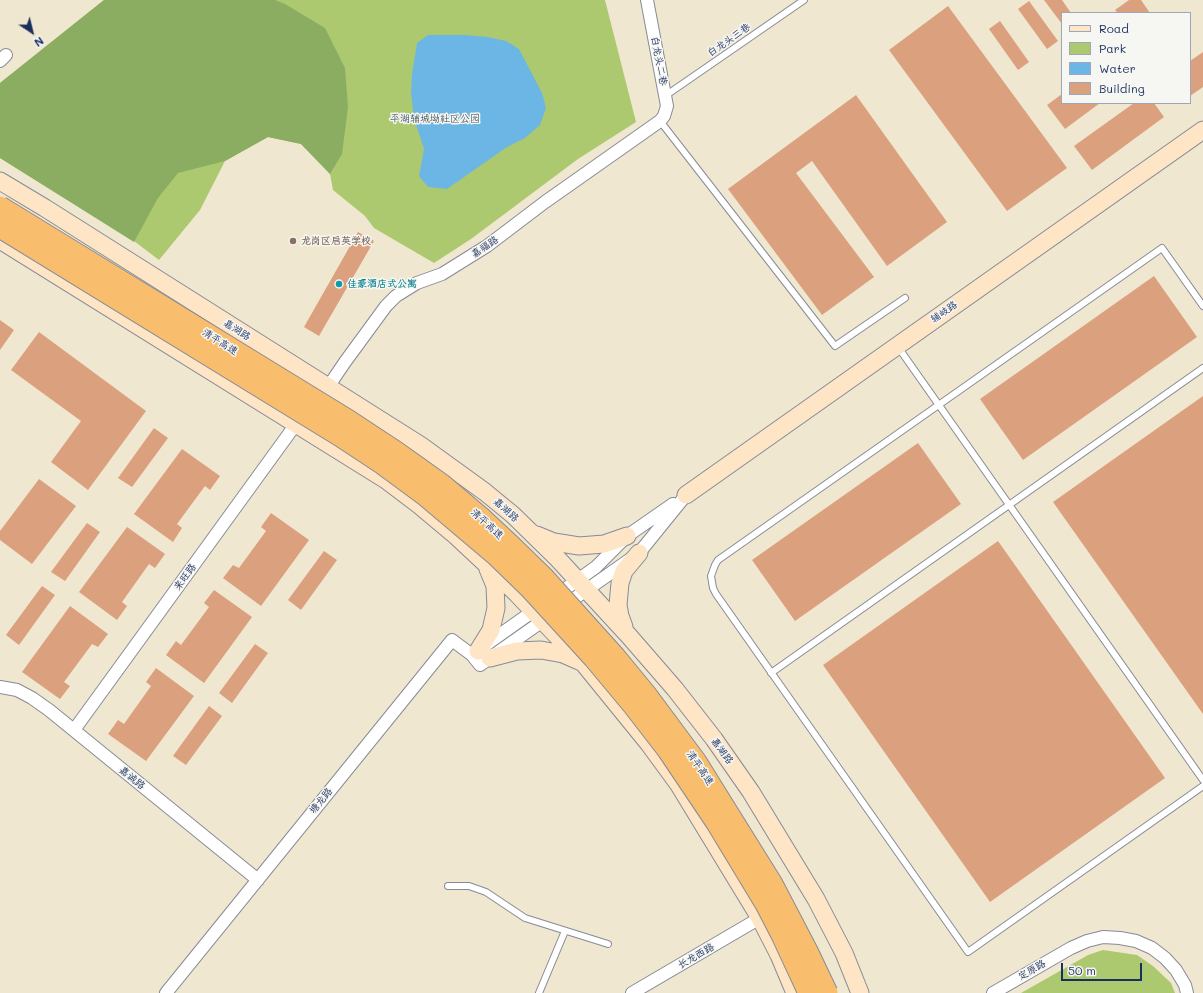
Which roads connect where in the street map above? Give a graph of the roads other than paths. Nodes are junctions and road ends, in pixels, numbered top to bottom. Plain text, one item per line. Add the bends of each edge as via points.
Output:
1 (647, 0) edge
2 (804, 0) edge
3 (665, 96) junction
4 (660, 121) junction
5 (1203, 130) edge
6 (0, 182) edge
7 (0, 206) edge
8 (0, 237) edge
9 (905, 298) dead end
10 (1203, 306) edge
11 (897, 346) junction
12 (1203, 368) edge
13 (328, 387) junction
14 (939, 405) junction
15 (296, 424) junction
16 (686, 495) junction
17 (1009, 505) junction
18 (529, 531) junction
19 (627, 536) junction
20 (639, 552) junction
21 (486, 564) junction
22 (582, 585) junction
23 (538, 616) junction
24 (629, 636) junction
25 (480, 657) junction
26 (584, 664) junction
27 (771, 673) junction
28 (0, 687) edge
29 (74, 730) junction
30 (1203, 780) edge
31 (1203, 786) edge
32 (258, 880) junction
33 (448, 886) dead end
34 (760, 918) junction
35 (565, 931) junction
36 (608, 944) dead end
37 (166, 993) edge
38 (539, 993) edge
39 (632, 993) edge
40 (795, 993) edge
41 (809, 993) edge
42 (827, 993) edge
43 (860, 993) edge
44 (993, 993) edge
45 (1187, 993) edge

1 - 3 street, 白龙头二巷
2 - 3 lane, 白龙头三巷
3 - 4 street, 白龙头二巷 via 666,111
4 - 9 lane via 835,346
4 - 13 street, 嘉福路 via 487,246 442,274 396,296 386,306
5 - 11 main road, 辅岐路
6 - 13 main road, 嘉湖路
7 - 42 highway, 清平高速, bridge via 355,424 441,484 510,545 615,657 696,762 772,884
8 - 15 main road
8 - 41 highway, 清平高速, bridge via 339,435 425,495 496,555 594,658 668,750 717,823 766,904
10 - 14 lane via 1162,248
11 - 14 lane
11 - 16 main road, 辅岐路
12 - 17 lane
13 - 18 main road, 嘉湖路 via 454,468 486,492
14 - 17 lane
14 - 27 lane via 718,560 711,576 713,588
15 - 21 main road via 386,480 456,536
15 - 29 street, 来旺路
16 - 19 street
16 - 20 street
17 - 27 lane
17 - 30 lane
18 - 19 main road via 554,542 579,546 604,544
18 - 22 main road, 嘉湖路
19 - 22 street
20 - 22 street
20 - 24 main road via 624,571 618,593 620,616
21 - 23 main road
21 - 25 main road via 495,586 496,608 491,630
22 - 23 street
22 - 24 main road, 嘉湖路
23 - 25 street
23 - 26 main road
24 - 43 main road, 嘉湖路 via 732,764 816,899 844,953
25 - 26 main road via 541,650 563,654
25 - 32 street, 塘龙路 via 452,640
26 - 34 main road via 641,733 678,785
27 - 31 lane via 968,952
28 - 29 street, 嘉诚路 via 17,690 32,698
29 - 32 street, 嘉诚路
32 - 37 street, 塘龙路
33 - 35 lane via 469,886 486,892 525,918
34 - 39 street, 长龙西路
34 - 40 main road
35 - 36 lane
35 - 38 lane
44 - 45 street, 定原路 via 1071,948 1087,941 1109,937 1136,941 1152,948 1176,970

